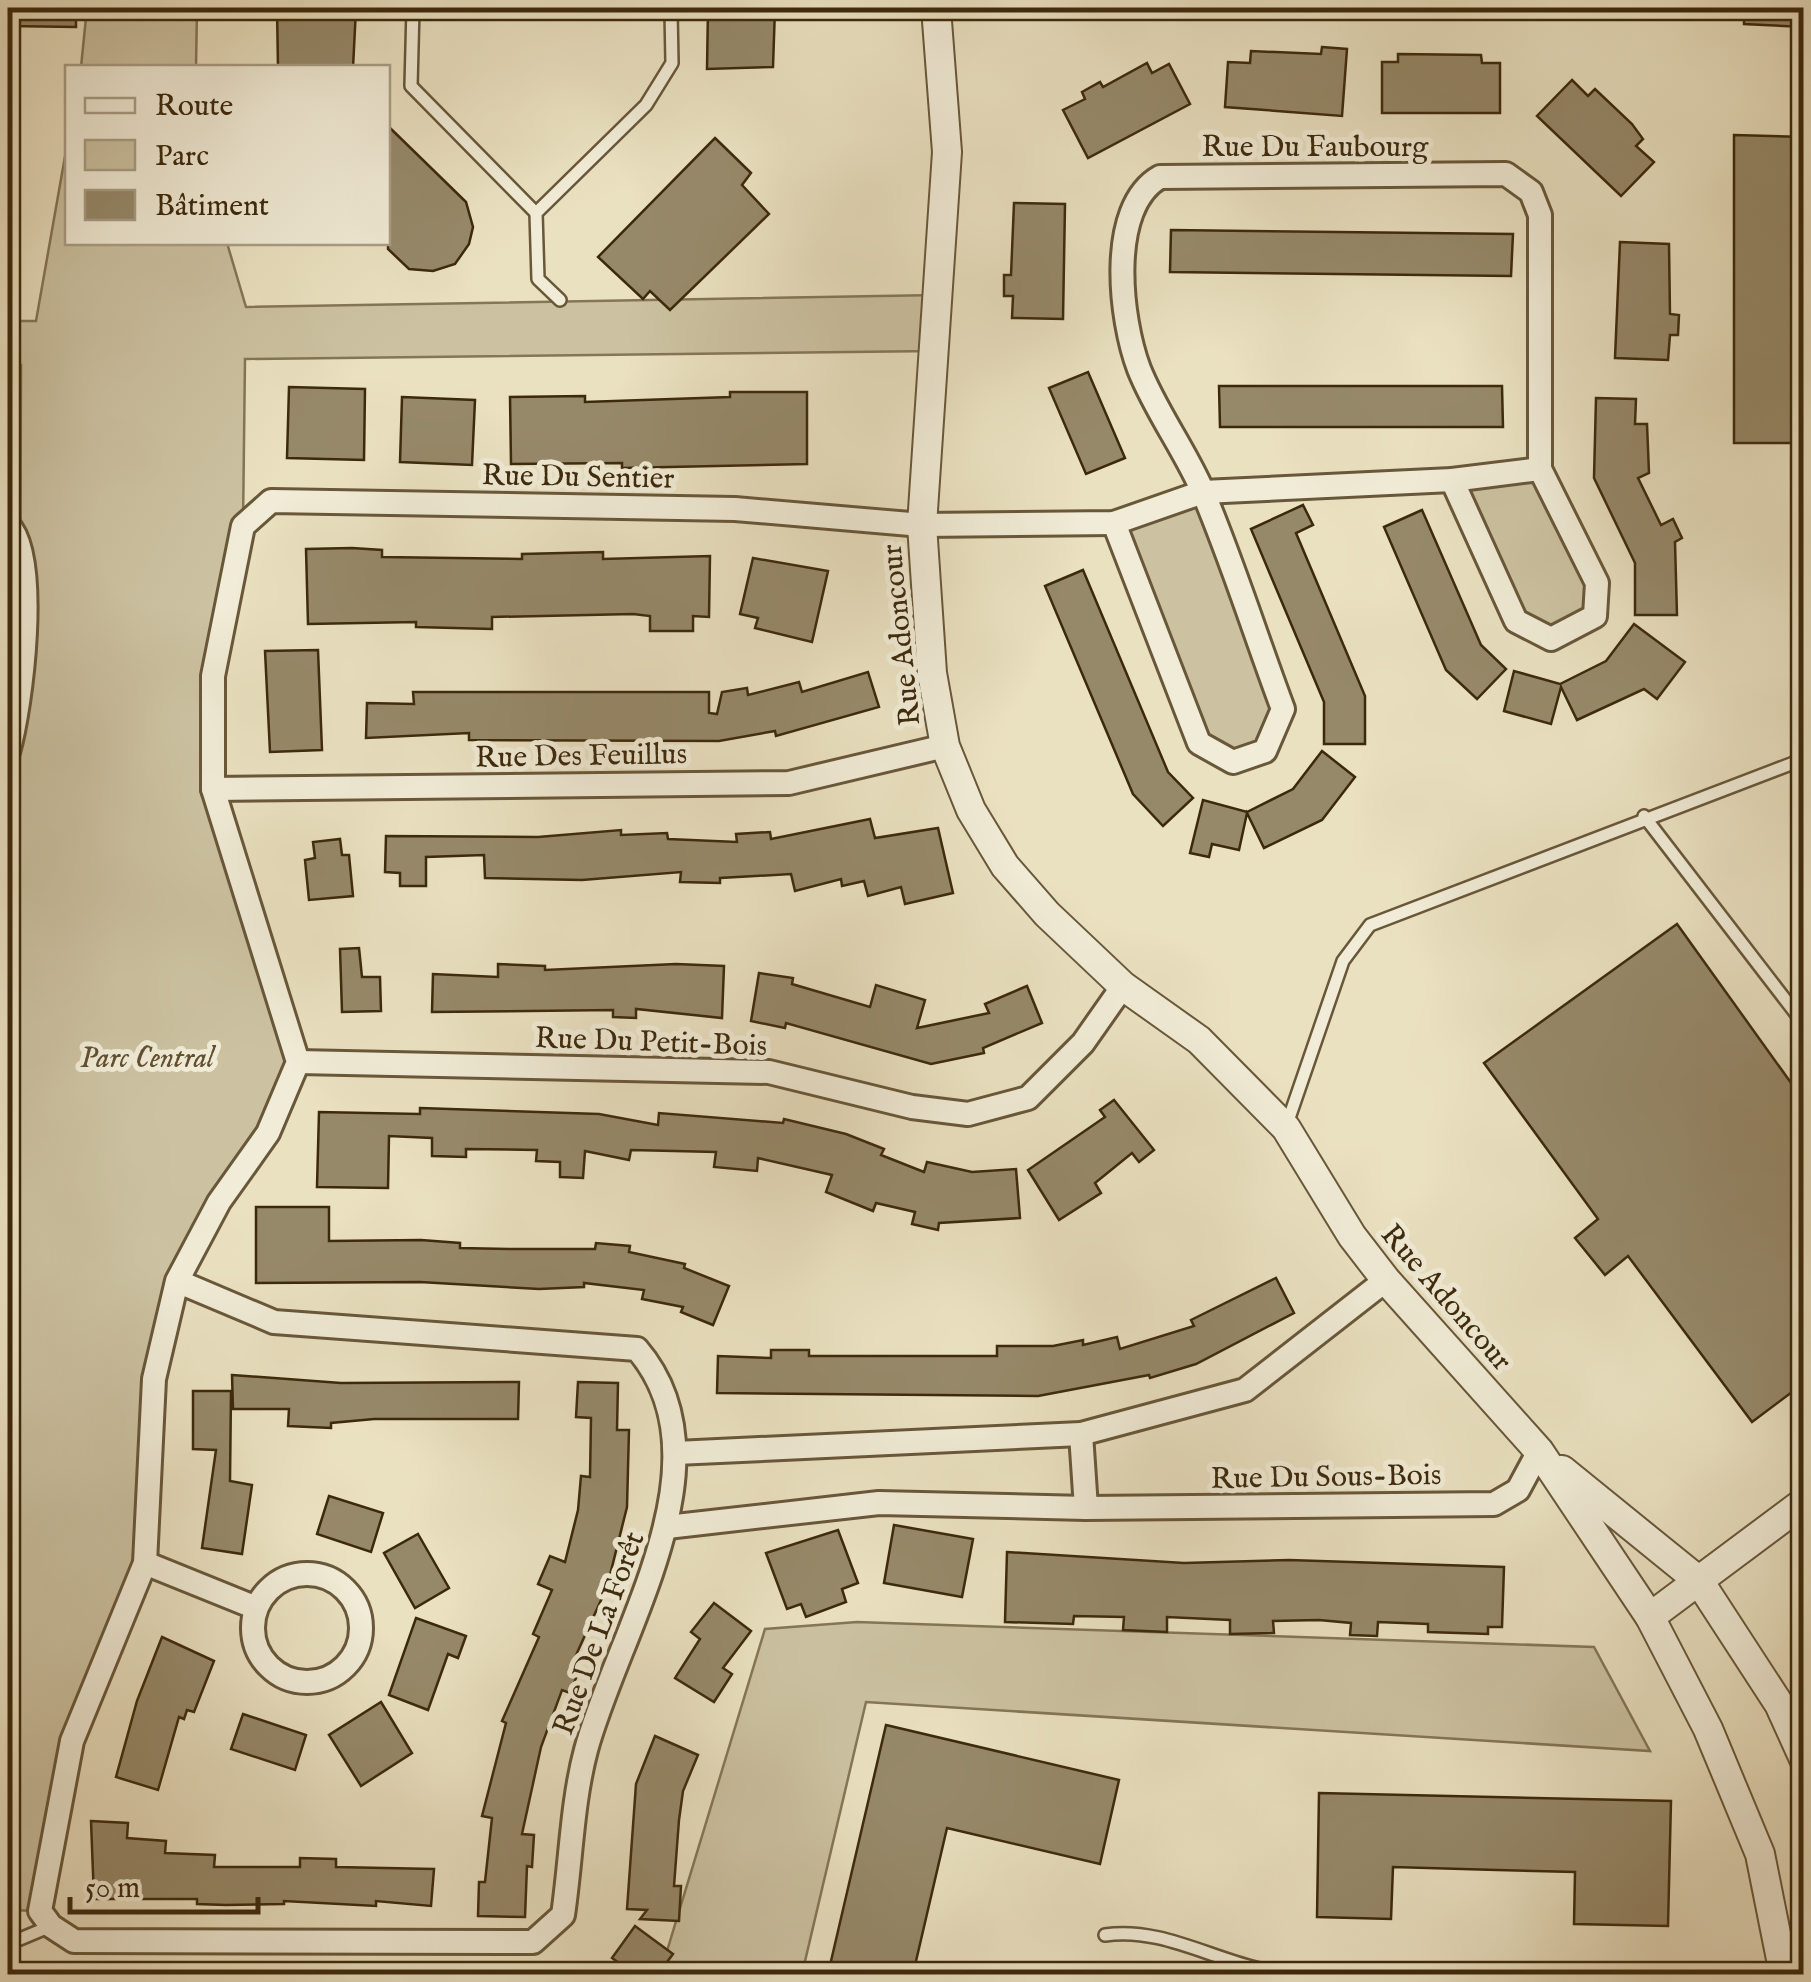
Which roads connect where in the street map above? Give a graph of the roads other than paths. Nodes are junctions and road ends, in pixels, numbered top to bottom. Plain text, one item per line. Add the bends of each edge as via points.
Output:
1 (413, 8) edge
2 (667, 8) edge
3 (936, 8) edge
4 (536, 213) junction
5 (560, 300) dead end
6 (1540, 469) junction
7 (1452, 480) junction
8 (1202, 492) junction
9 (1114, 523) junction
10 (8, 525) edge
11 (922, 525) junction
12 (945, 746) junction
13 (8, 752) edge
14 (1804, 759) edge
15 (213, 789) junction
16 (1644, 816) junction
17 (1122, 986) junction
18 (1804, 1024) edge
19 (298, 1062) junction
20 (1286, 1128) junction
21 (1386, 1280) junction
22 (177, 1281) junction
23 (1080, 1434) junction
24 (1539, 1451) junction
25 (676, 1453) junction
26 (1804, 1502) edge
27 (1086, 1508) junction
28 (667, 1527) junction
29 (145, 1563) junction
30 (1699, 1582) junction
31 (254, 1607) junction
32 (1650, 1617) junction
33 (1804, 1759) edge
34 (51, 1926) junction
35 (1105, 1935) dead end
36 (8, 1939) edge
37 (1299, 1974) edge
38 (1784, 1974) edge

1 - 4 lane via 411,86
2 - 4 lane via 672,63 646,105
3 - 11 street, Rue Adoncour via 947,152
4 - 5 lane via 538,279
6 - 7 street
6 - 7 street, Rue Du Faubourg via 1597,582 1595,616 1551,639 1516,621
6 - 8 street, Rue Du Faubourg via 1540,215 1531,192 1506,174 1160,177 1143,186 1130,207 1123,262 1128,320 1139,368
7 - 8 street
8 - 9 street
8 - 9 street, Rue Du Faubourg via 1282,709 1265,752 1233,762 1200,743
9 - 11 street
10 - 13 street via 24,561 20,706
11 - 12 street, Rue Adoncour via 932,673
11 - 15 street, Rue Du Sentier via 736,509 271,501 243,526 213,676
12 - 15 street, Rue Des Feuillus via 790,783
12 - 17 street, Rue Adoncour via 970,810 1005,866
14 - 16 lane
15 - 19 street
16 - 18 lane
16 - 20 lane via 1370,925 1343,961
17 - 19 street, Rue Du Petit-Bois via 1083,1043 1028,1098 968,1114 770,1072
17 - 20 street, Rue Adoncour via 1199,1040
19 - 22 street via 268,1133 218,1202
20 - 21 street, Rue Adoncour
21 - 23 street via 1245,1390
21 - 24 street, Rue Adoncour
22 - 25 street, Rue De La Forêt via 274,1322 637,1349 658,1374
22 - 29 street via 154,1379
23 - 25 street
23 - 27 street
24 - 27 street, Rue Du Sous-Bois via 1518,1490 1494,1504
24 - 30 street, Rue Adoncour
24 - 32 street, Rue Adoncour
25 - 28 street, Rue De La Forêt
26 - 30 street
27 - 28 street, Rue Du Sous-Bois via 879,1503
28 - 34 street, Rue De La Forêt via 586,1751 564,1915 533,1942 74,1941
29 - 31 street
29 - 34 street via 72,1740 40,1911
30 - 32 street
30 - 33 street, Rue Adoncour via 1780,1704
31 - 31 street via 253,1639 268,1669 308,1684 337,1674 357,1656 354,1601 335,1582 310,1573 286,1577
32 - 38 street, Rue Adoncour via 1708,1729 1760,1854
34 - 36 lane
35 - 37 lane via 1164,1938 1230,1964

